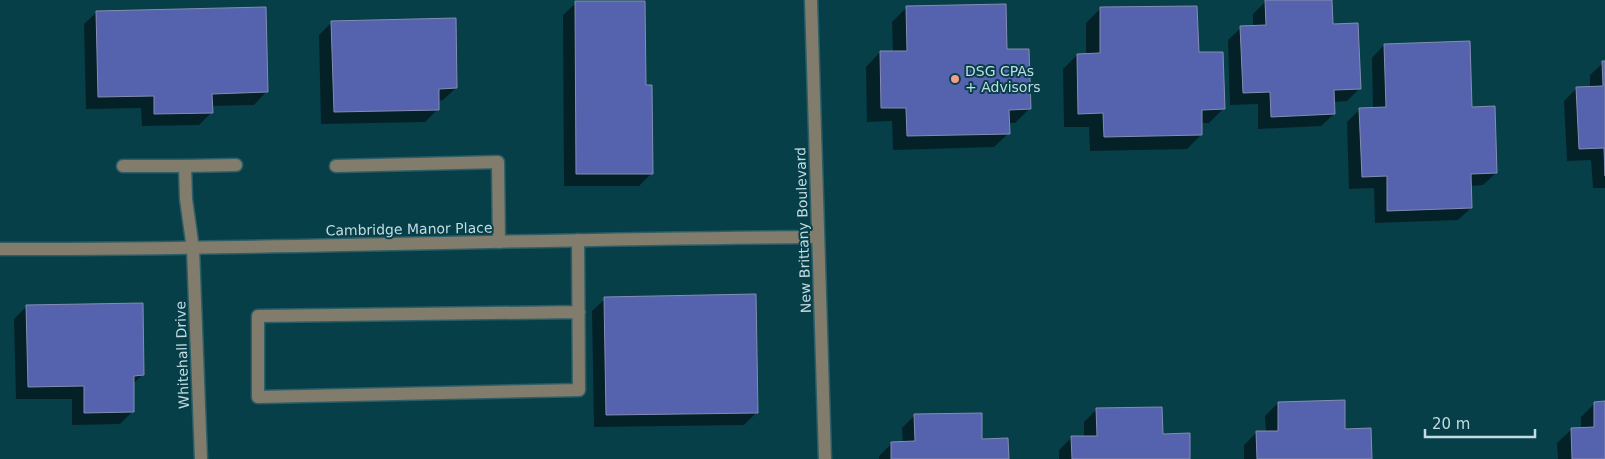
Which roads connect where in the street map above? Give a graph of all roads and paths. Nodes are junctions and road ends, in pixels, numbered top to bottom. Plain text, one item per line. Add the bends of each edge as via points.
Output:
1 (811, 0) edge
2 (236, 165) dead end
3 (123, 166) dead end
4 (185, 166) junction
5 (336, 166) dead end
6 (818, 237) junction
7 (578, 240) junction
8 (499, 242) junction
9 (0, 249) edge
10 (193, 250) junction
11 (578, 312) junction
12 (201, 459) edge
13 (825, 459) edge

1 - 6 street, New Brittany Boulevard
2 - 4 street
3 - 4 street
4 - 10 street, Whitehall Drive
5 - 8 street via 498,162
6 - 7 street, Cambridge Manor Place
6 - 13 street, New Brittany Boulevard
7 - 8 street, Cambridge Manor Place
7 - 11 street
8 - 10 street, Cambridge Manor Place
9 - 10 street, Cambridge Manor Place
10 - 12 street, Whitehall Drive
11 - 11 street via 258,316 258,397 579,390

